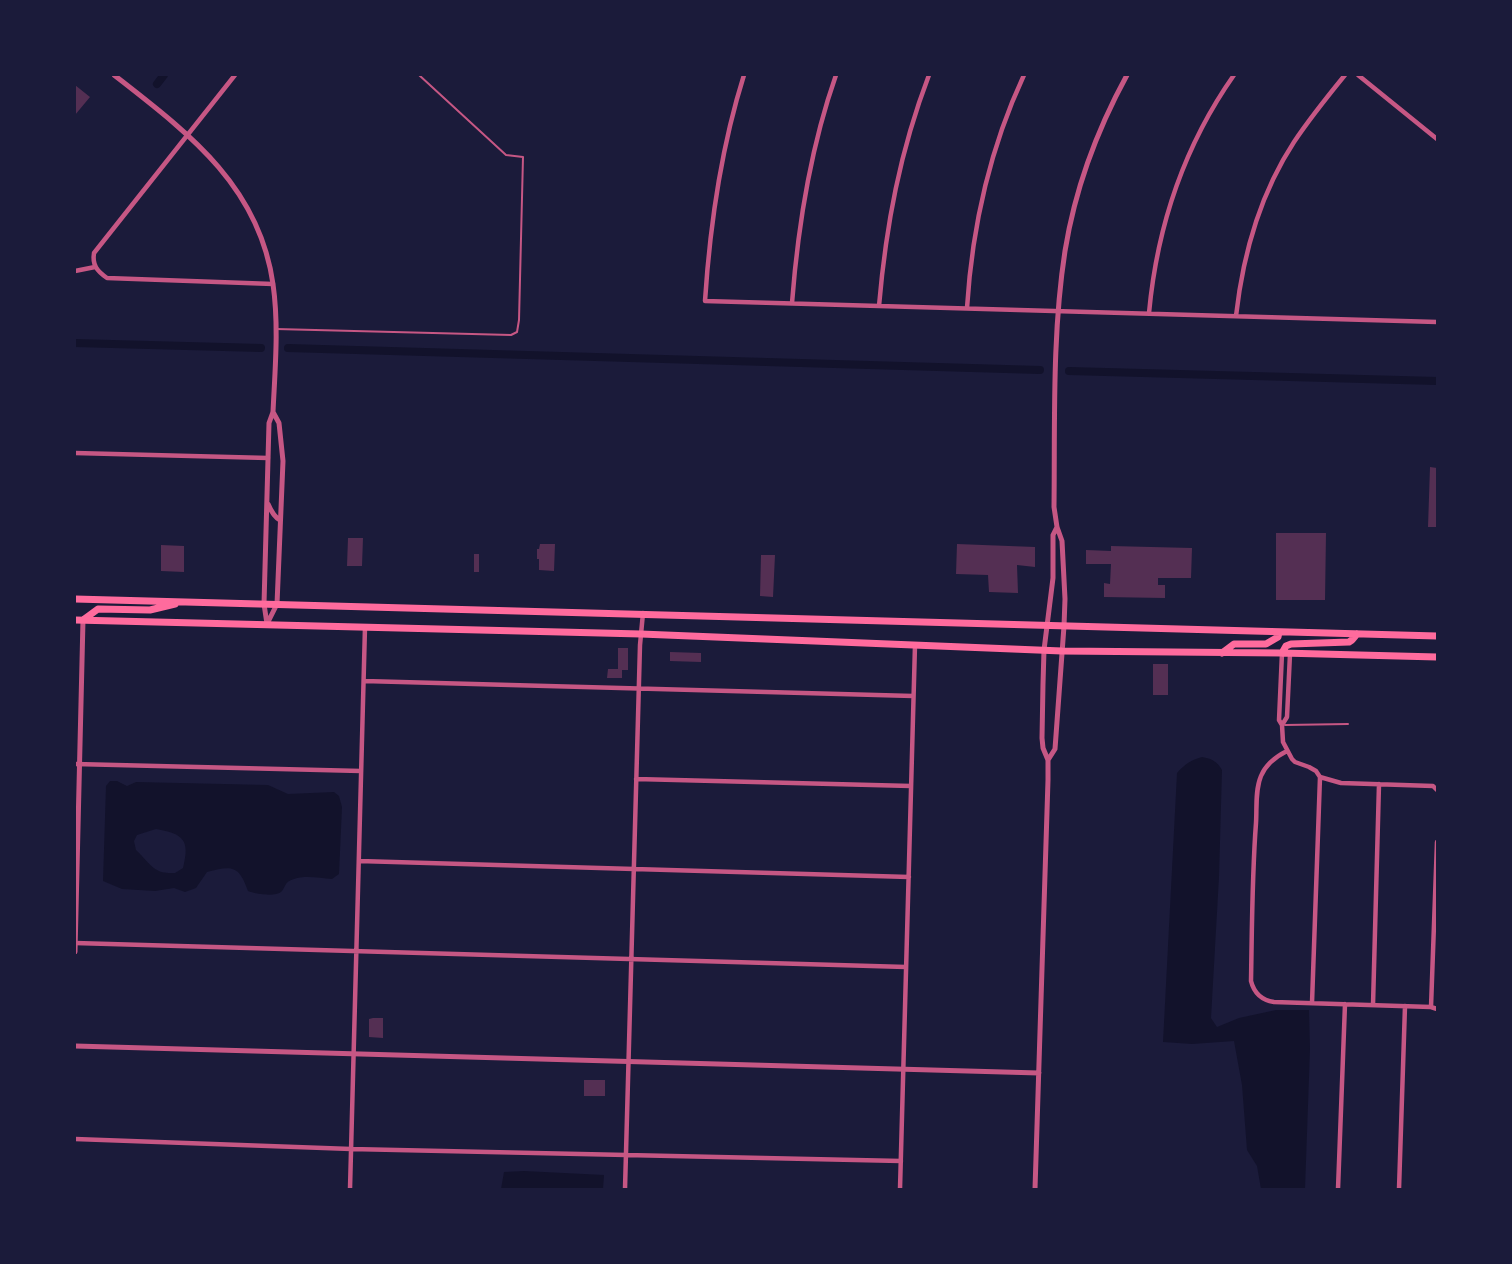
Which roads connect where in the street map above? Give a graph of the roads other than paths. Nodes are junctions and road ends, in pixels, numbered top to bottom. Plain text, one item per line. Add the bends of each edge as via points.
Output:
1 (114, 75) edge
2 (235, 75) edge
3 (419, 75) edge
4 (744, 75) edge
5 (836, 75) edge
6 (929, 75) edge
7 (1024, 75) edge
8 (1127, 75) edge
9 (1234, 75) edge
10 (1345, 75) edge
11 (1358, 75) edge
12 (187, 136) junction
13 (1437, 139) edge
14 (95, 267) junction
15 (75, 271) edge
16 (273, 284) junction
17 (792, 303) junction
18 (879, 306) junction
19 (967, 308) junction
20 (1058, 311) junction
21 (1149, 314) junction
22 (1236, 316) junction
23 (1437, 322) edge
24 (276, 329) junction
25 (273, 412) junction
26 (75, 453) edge
27 (268, 458) junction
28 (267, 503) junction
29 (280, 520) junction
30 (1057, 527) junction
31 (75, 598) edge
32 (187, 602) junction
33 (264, 604) junction
34 (277, 604) junction
35 (643, 614) junction
36 (75, 620) edge
37 (83, 620) junction
38 (267, 624) junction
39 (1048, 626) junction
40 (1064, 626) junction
41 (365, 627) junction
42 (1279, 632) junction
43 (641, 634) junction
44 (1357, 634) junction
45 (1437, 636) edge
46 (915, 645) junction
47 (1044, 650) junction
48 (1062, 651) junction
49 (1222, 653) junction
50 (1286, 653) junction
51 (1437, 657) edge
52 (75, 674) edge
53 (82, 674) junction
54 (364, 681) junction
55 (639, 689) junction
56 (913, 696) junction
57 (1282, 724) junction
58 (1348, 724) dead end
59 (1287, 751) junction
60 (1048, 760) junction
61 (77, 764) edge
62 (362, 771) junction
63 (1320, 777) junction
64 (636, 779) junction
65 (1378, 784) junction
66 (911, 786) junction
67 (1437, 789) edge
68 (1437, 842) edge
69 (76, 854) edge
70 (359, 861) junction
71 (634, 869) junction
72 (909, 877) junction
73 (75, 943) edge
74 (357, 951) junction
75 (75, 952) edge
76 (631, 959) junction
77 (906, 967) junction
78 (1312, 1003) junction
79 (1345, 1004) junction
80 (1373, 1005) junction
81 (1405, 1006) junction
82 (1434, 1008) edge
83 (75, 1046) edge
84 (354, 1054) junction
85 (629, 1062) junction
86 (904, 1069) junction
87 (1040, 1073) junction
88 (75, 1139) edge
89 (351, 1149) junction
90 (626, 1155) junction
91 (901, 1161) junction
92 (350, 1189) edge
93 (625, 1189) edge
94 (900, 1189) edge
95 (1035, 1189) edge
96 (1338, 1189) edge
97 (1399, 1189) edge

1 - 12 street
2 - 12 street
3 - 24 lane via 506,155 524,157 517,332 511,335
4 - 17 street via 718,183 705,301
5 - 17 street via 805,190
6 - 18 street via 892,202
7 - 19 street via 984,192
8 - 20 street via 1099,131 1077,197 1065,249
9 - 21 street via 1205,120 1174,190 1158,245
10 - 22 street via 1307,123 1269,188 1245,260
11 - 13 street
12 - 14 street via 94,253
12 - 16 street via 218,166 248,209
14 - 15 street
14 - 16 street via 106,278
16 - 24 street
17 - 18 street
18 - 19 street
19 - 20 street
20 - 21 street
20 - 30 street via 1054,507
21 - 22 street
22 - 23 street
24 - 25 street
25 - 27 street
25 - 29 street via 279,423 283,461
26 - 27 street
27 - 28 street
28 - 29 street
28 - 33 street
29 - 34 street
30 - 39 street via 1053,535
30 - 40 street via 1062,541
31 - 32 main road
32 - 33 main road
32 - 37 main road via 150,610 98,609
33 - 34 main road
33 - 38 street
34 - 35 main road
34 - 38 street
35 - 39 main road
35 - 43 street
36 - 37 main road
37 - 38 main road
37 - 53 street
38 - 41 main road
39 - 40 main road
39 - 47 street
40 - 42 main road
40 - 48 street
41 - 43 main road
41 - 54 street
42 - 44 main road
42 - 49 main road via 1270,642 1234,644
43 - 46 main road
43 - 55 street
44 - 45 main road
44 - 50 main road via 1349,642 1291,644 1286,646
46 - 47 main road
46 - 56 street
47 - 48 main road
47 - 60 street via 1042,738
48 - 49 main road
48 - 60 street via 1055,749
49 - 50 main road
50 - 51 main road
50 - 57 street via 1279,720
50 - 57 street via 1287,717
52 - 53 street
53 - 61 street
54 - 55 street
54 - 62 street
55 - 56 street
55 - 64 street
56 - 66 street
57 - 58 lane
57 - 59 street
59 - 63 street via 1295,762 1316,771
59 - 78 street via 1267,765 1258,785 1251,981 1255,991 1268,1001
60 - 87 street
61 - 62 street
61 - 69 street
62 - 70 street
63 - 65 street via 1341,783
63 - 78 street
64 - 66 street
64 - 71 street
65 - 67 street
65 - 80 street
66 - 72 street
68 - 82 street
69 - 73 street
70 - 71 street
70 - 74 street
71 - 72 street
71 - 76 street
72 - 77 street
73 - 74 street
73 - 75 street
74 - 76 street
74 - 84 street
76 - 77 street
76 - 85 street
77 - 86 street
78 - 79 street
79 - 80 street
79 - 96 street
80 - 81 street
81 - 82 street
81 - 97 street
83 - 84 street
84 - 85 street
84 - 89 street
85 - 86 street
85 - 90 street
86 - 87 street
86 - 91 street
87 - 95 street
88 - 89 street
89 - 90 street
89 - 92 street
90 - 91 street
90 - 93 street
91 - 94 street

